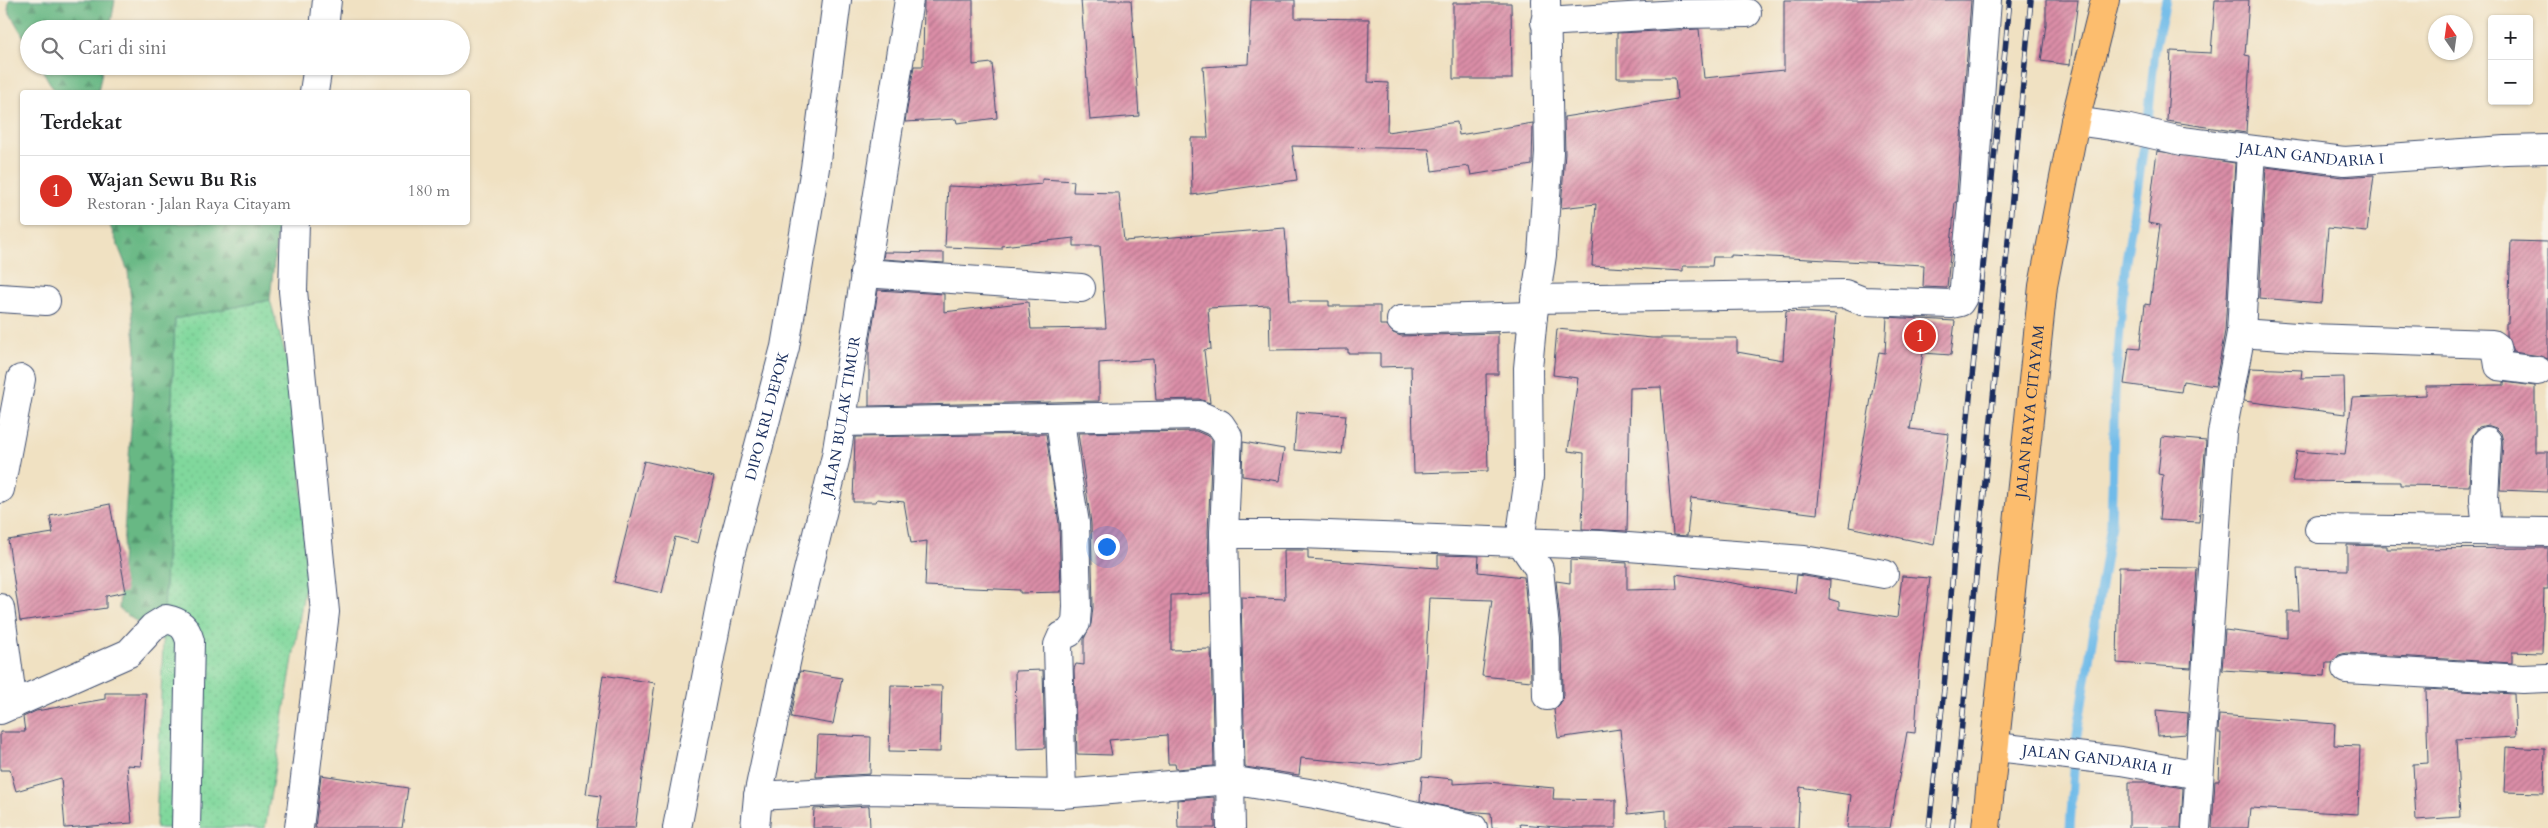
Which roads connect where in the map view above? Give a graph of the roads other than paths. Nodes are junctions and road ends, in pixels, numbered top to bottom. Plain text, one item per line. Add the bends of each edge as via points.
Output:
1 (327, 0) edge
2 (837, 0) edge
3 (909, 0) edge
4 (1987, 0) edge
5 (2105, 0) edge
6 (1546, 11) edge
7 (1747, 14) dead end
8 (325, 20) edge
9 (317, 75) edge
10 (314, 90) edge
11 (2075, 121) junction
12 (2548, 149) edge
13 (2251, 150) junction
14 (295, 225) edge
15 (864, 273) junction
16 (1081, 288) dead end
17 (0, 298) edge
18 (46, 301) dead end
19 (1534, 308) junction
20 (1401, 320) dead end
21 (2241, 333) junction
22 (2538, 371) dead end
23 (21, 379) dead end
24 (1060, 418) junction
25 (841, 422) junction
26 (2487, 440) dead end
27 (0, 489) edge
28 (2319, 529) dead end
29 (2487, 531) junction
30 (2548, 532) edge
31 (1224, 534) junction
32 (1520, 541) junction
33 (1884, 574) dead end
34 (0, 608) edge
35 (2346, 669) dead end
36 (2548, 678) edge
37 (1547, 696) dead end
38 (7, 708) edge
39 (1996, 747) junction
40 (2200, 776) junction
41 (1230, 780) junction
42 (1062, 794) junction
43 (758, 796) junction
44 (186, 828) edge
45 (299, 828) edge
46 (677, 828) edge
47 (754, 828) edge
48 (1231, 828) edge
49 (1473, 828) edge
50 (1986, 828) edge
51 (2196, 828) edge

1 - 8 street
2 - 46 street, DIPO KRL DEPOK via 815,168 784,346 729,559
3 - 15 street, JALAN BULAK TIMUR
4 - 19 street via 1973,194 1960,302 1863,301 1844,294
5 - 11 main road, JALAN RAYA CITAYAM
6 - 7 street
6 - 19 street via 1549,152 1542,255
9 - 10 street
11 - 13 street, JALAN GANDARIA I
11 - 39 main road, JALAN RAYA CITAYAM via 2043,286
12 - 13 street, JALAN GANDARIA I via 2344,161
13 - 21 street
14 - 45 street via 294,291 325,612
15 - 16 street
15 - 25 street, JALAN BULAK TIMUR
17 - 18 street
19 - 20 street
19 - 32 street via 1528,368 1530,477
21 - 22 street via 2492,344 2496,347 2499,366
21 - 40 street via 2222,433
23 - 27 street
24 - 25 street
24 - 31 street via 1200,415 1220,424 1228,436
24 - 42 street via 1066,475 1076,523 1077,607 1076,623 1069,633 1062,636 1058,645
25 - 43 street, JALAN BULAK TIMUR
26 - 29 street via 2484,499
28 - 29 street
29 - 30 street
31 - 32 street
31 - 41 street
32 - 33 street via 1804,560
32 - 37 street via 1538,569 1546,639
34 - 38 street
35 - 36 street
38 - 44 street via 130,653 153,627 166,619 178,622 187,629 191,664
39 - 40 street, JALAN GANDARIA II via 2098,758
39 - 50 main road, JALAN RAYA CITAYAM
40 - 51 street
41 - 42 street
41 - 48 street
41 - 49 street via 1315,794
42 - 43 street via 866,790
43 - 47 street, JALAN BULAK TIMUR

